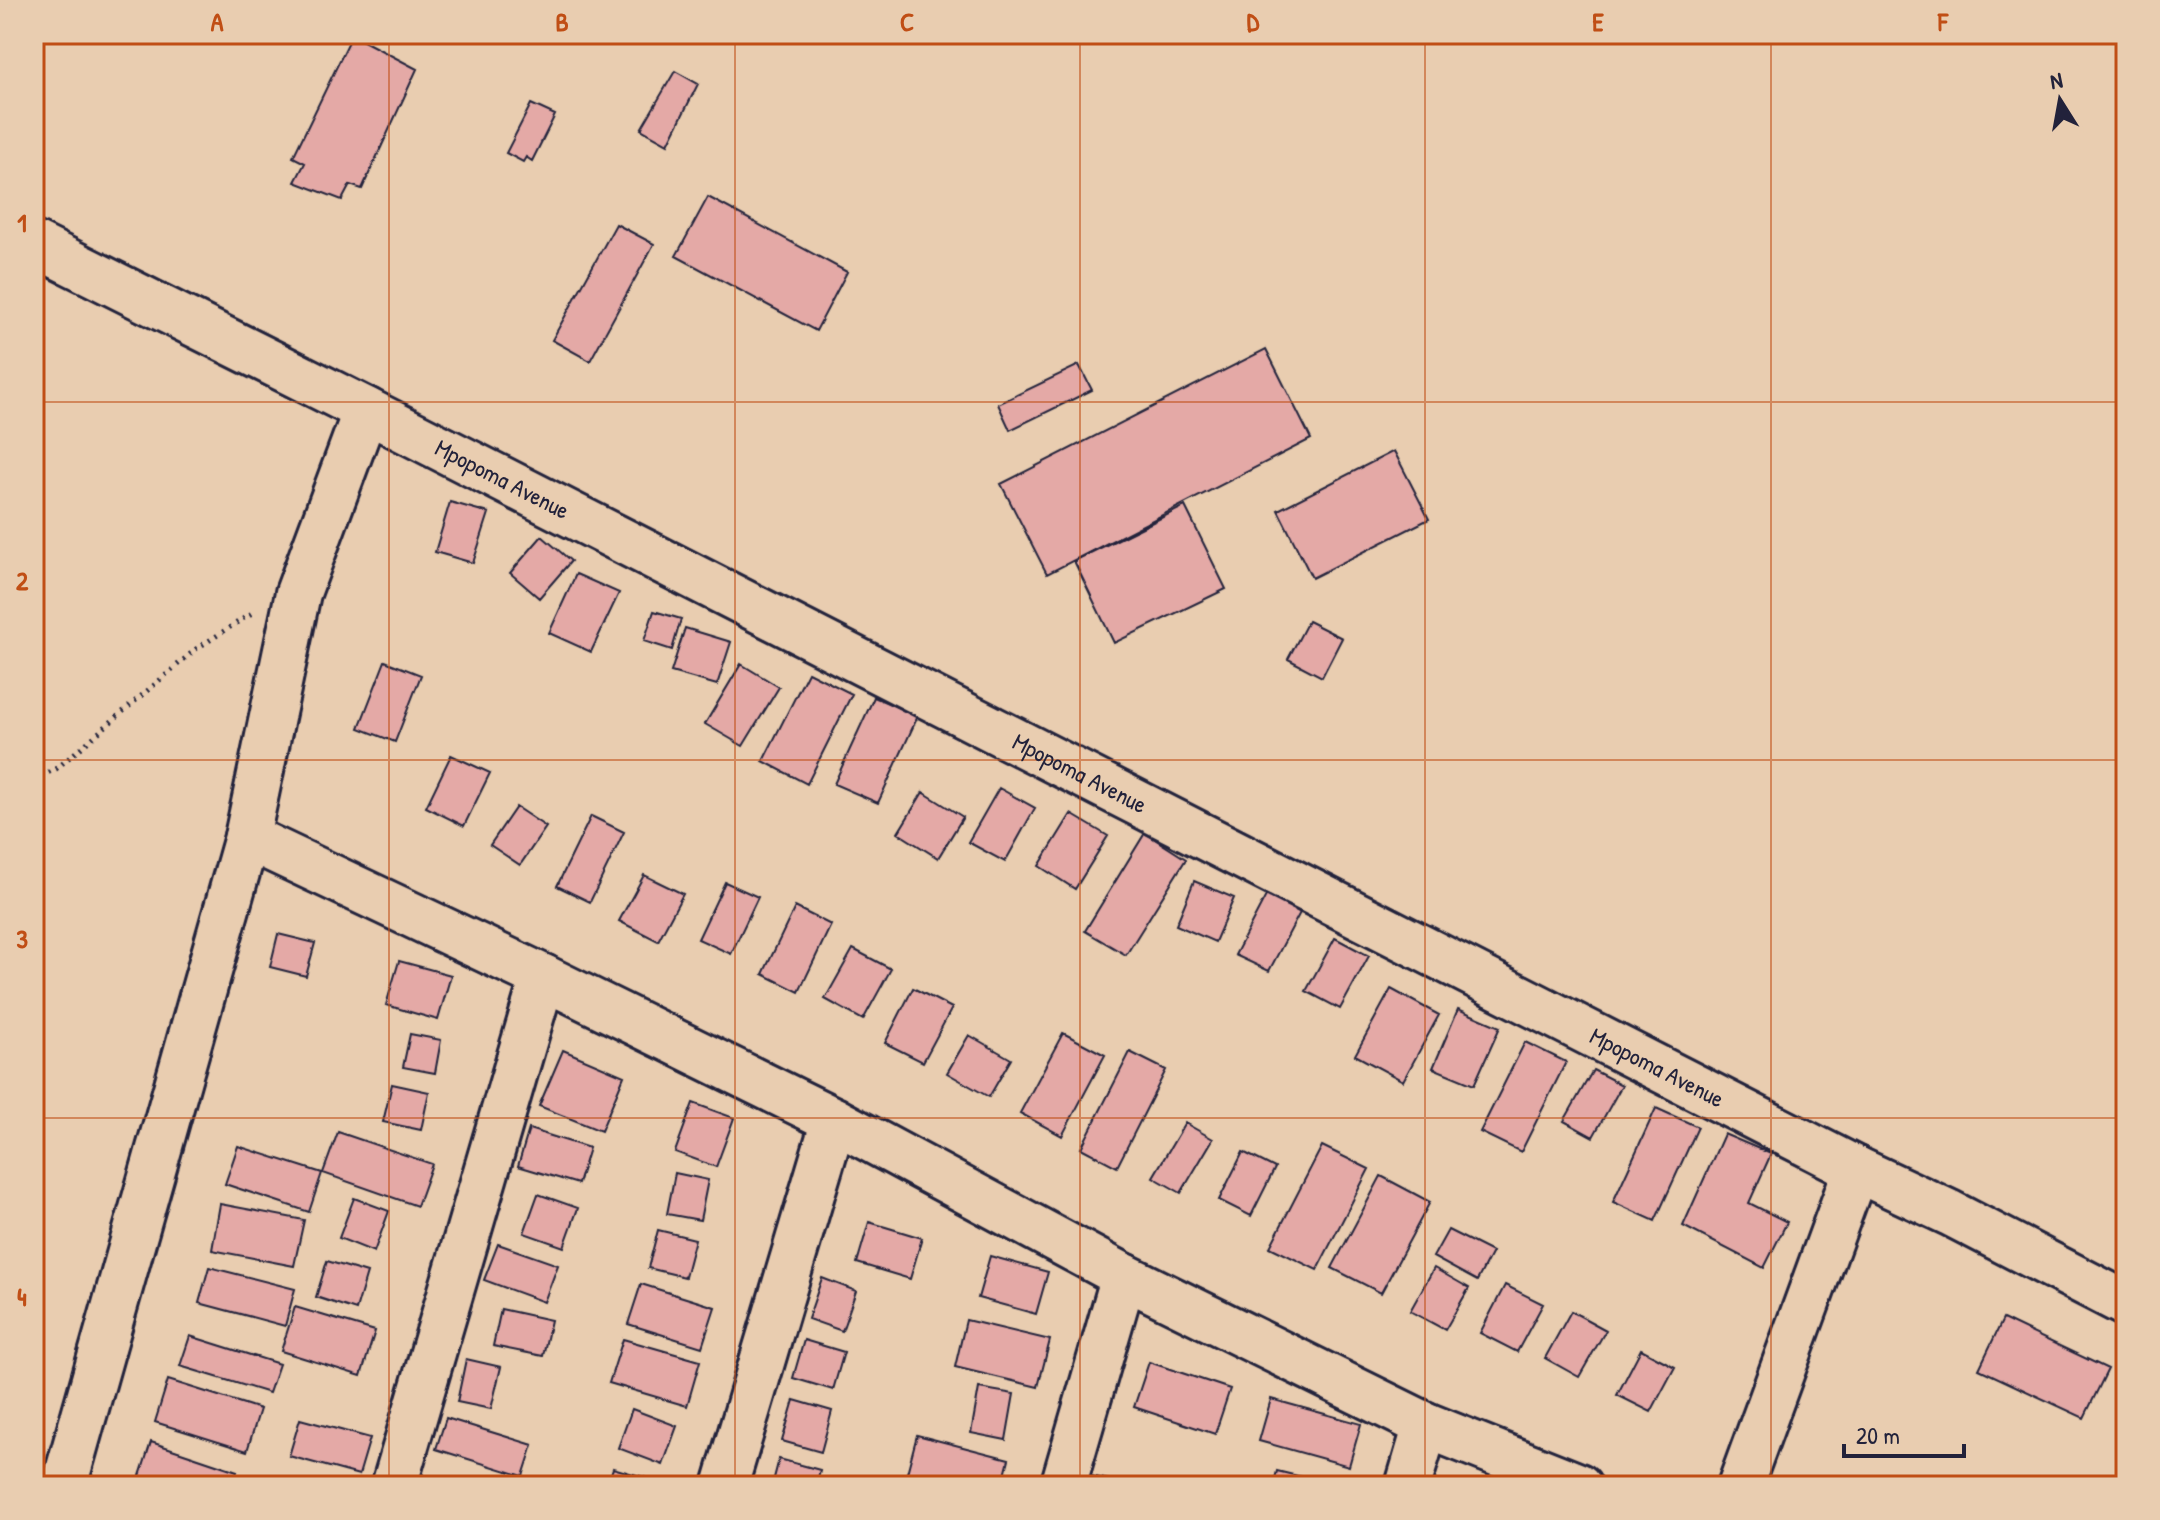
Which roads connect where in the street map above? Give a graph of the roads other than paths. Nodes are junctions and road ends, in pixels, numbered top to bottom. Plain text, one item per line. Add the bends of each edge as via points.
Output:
1 (34, 244) edge
2 (366, 410) junction
3 (247, 837) junction
4 (543, 977) junction
5 (834, 1120) junction
6 (1856, 1169) junction
7 (1124, 1276) junction
8 (2126, 1304) edge
9 (1426, 1425) junction
10 (64, 1486) edge
11 (394, 1486) edge
12 (725, 1486) edge
13 (1063, 1486) edge
14 (1408, 1486) edge
15 (1579, 1486) edge
16 (1740, 1486) edge

1 - 2 street, Mpopoma Avenue
2 - 3 street via 298,593
2 - 6 street, Mpopoma Avenue
3 - 4 street
3 - 10 street
4 - 5 street
4 - 11 street
5 - 7 street
5 - 12 street
6 - 8 street, Mpopoma Avenue
6 - 16 street
7 - 9 street
7 - 13 street
9 - 14 street
9 - 15 street

